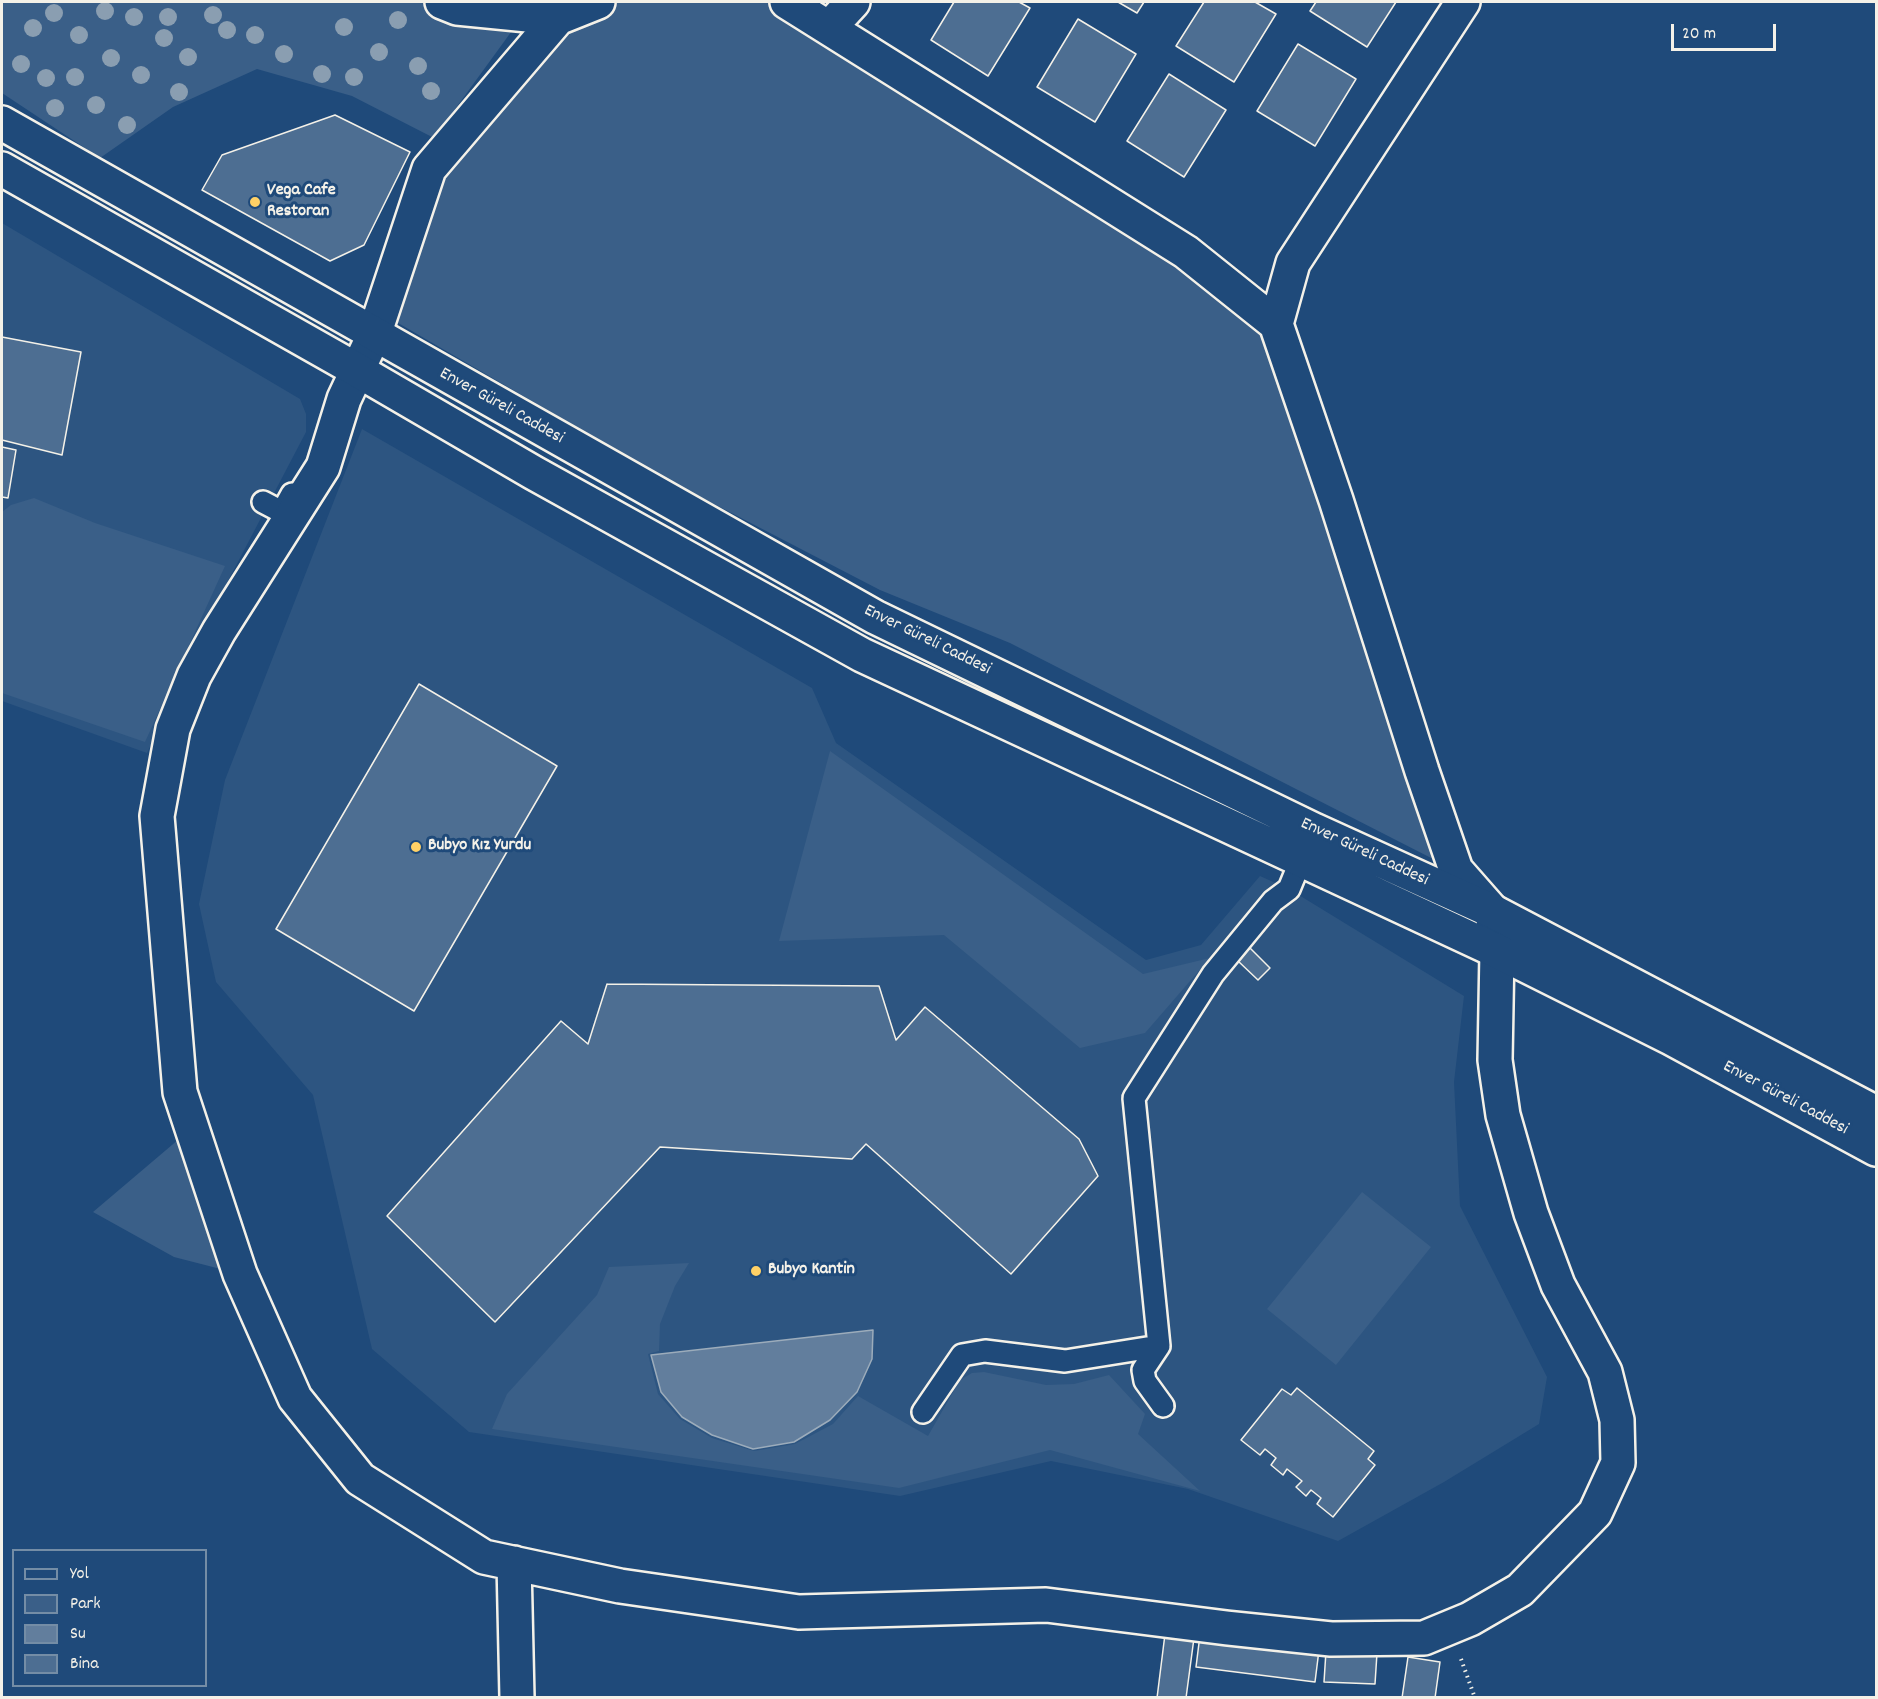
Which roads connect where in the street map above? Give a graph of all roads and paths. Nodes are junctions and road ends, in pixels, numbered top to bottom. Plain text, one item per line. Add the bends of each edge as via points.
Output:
1 (442, 2) edge
2 (598, 2) edge
3 (787, 2) edge
4 (854, 2) edge
5 (1463, 2) edge
6 (558, 18) junction
7 (829, 28) junction
8 (2, 123) edge
9 (2, 169) edge
10 (1276, 324) junction
11 (374, 335) junction
12 (350, 384) junction
13 (263, 502) dead end
14 (1314, 830) junction
15 (1301, 861) junction
16 (1492, 911) junction
17 (1497, 951) junction
18 (1876, 1113) edge
19 (1876, 1149) edge
20 (1159, 1346) junction
21 (1163, 1406) dead end
22 (923, 1412) dead end
23 (514, 1563) junction
24 (517, 1698) edge

1 - 6 street via 456,8
2 - 6 street
3 - 7 street
4 - 7 street
5 - 10 street via 1293,263
6 - 11 street via 429,169
7 - 10 street via 1186,252
8 - 11 street, Enver Güreli Caddesi
9 - 12 street, Enver Güreli Caddesi
10 - 16 street via 1456,870
11 - 12 street
11 - 14 street, Enver Güreli Caddesi via 875,617
12 - 13 lane via 282,512
12 - 15 street, Enver Güreli Caddesi via 534,473 862,655
12 - 23 street via 323,467 219,631 194,676 173,729 157,816 180,1092 240,1274 295,1398 360,1479 484,1557
14 - 15 lane
14 - 16 street, Enver Güreli Caddesi
15 - 17 street, Enver Güreli Caddesi
15 - 20 lane via 1289,889 1273,901 1213,974 1134,1098
16 - 17 street
16 - 18 street, Enver Güreli Caddesi
17 - 19 street, Enver Güreli Caddesi via 1671,1038
17 - 23 street via 1495,1059 1503,1115 1531,1213 1558,1286 1605,1372 1617,1420 1618,1463 1595,1512 1520,1590 1470,1619 1424,1638 1331,1639 1046,1605 800,1612 620,1586
20 - 21 lane via 1143,1370 1145,1381
20 - 22 lane via 1065,1361 985,1351 962,1354
23 - 24 street

